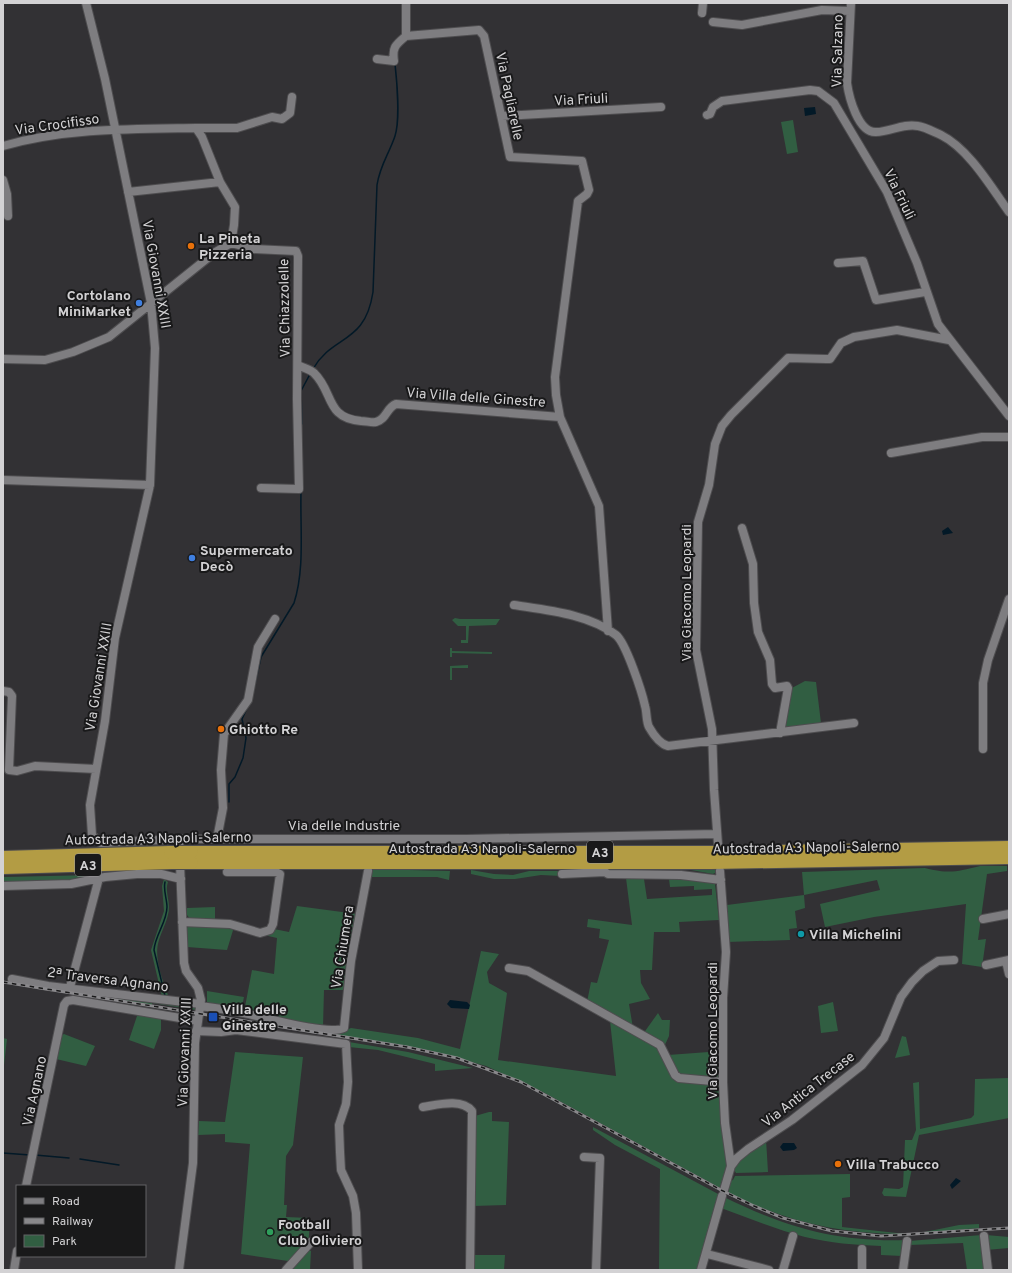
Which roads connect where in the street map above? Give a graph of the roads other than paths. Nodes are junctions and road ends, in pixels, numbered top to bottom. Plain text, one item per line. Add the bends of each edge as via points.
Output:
1 (86, 3) edge
2 (406, 3) edge
3 (703, 3) edge
4 (851, 7) edge
5 (702, 13) dead end
6 (713, 22) dead end
7 (406, 36) junction
8 (377, 59) dead end
9 (292, 97) dead end
10 (662, 107) dead end
11 (707, 114) dead end
12 (502, 116) junction
13 (196, 128) junction
14 (116, 129) junction
15 (3, 146) edge
16 (3, 180) edge
17 (220, 182) junction
18 (128, 192) junction
19 (1009, 212) edge
20 (8, 216) dead end
21 (231, 243) junction
22 (838, 263) dead end
23 (925, 292) junction
24 (151, 303) junction
25 (949, 340) junction
26 (3, 360) edge
27 (298, 366) junction
28 (1009, 416) edge
29 (560, 417) junction
30 (1009, 437) edge
31 (891, 453) dead end
32 (3, 480) edge
33 (150, 485) junction
34 (261, 488) dead end
35 (742, 528) dead end
36 (1009, 599) edge
37 (514, 605) dead end
38 (275, 619) dead end
39 (608, 631) junction
40 (3, 691) edge
41 (854, 723) dead end
42 (780, 733) junction
43 (713, 741) junction
44 (983, 749) dead end
45 (96, 768) junction
46 (717, 834) junction
47 (179, 838) junction
48 (217, 839) junction
49 (718, 844) dead end
50 (1009, 847) edge
51 (3, 857) edge
52 (171, 858) junction
53 (192, 858) junction
54 (1009, 858) edge
55 (3, 868) edge
56 (368, 871) dead end
57 (720, 871) dead end
58 (226, 872) dead end
59 (562, 874) dead end
60 (99, 878) junction
61 (181, 879) junction
62 (721, 880) junction
63 (3, 886) edge
64 (1009, 914) edge
65 (983, 919) dead end
66 (182, 922) junction
67 (954, 960) dead end
68 (1008, 960) edge
69 (986, 965) dead end
70 (509, 968) dead end
71 (1009, 974) edge
72 (12, 979) dead end
73 (70, 987) junction
74 (201, 1005) junction
75 (198, 1021) junction
76 (344, 1028) joint
77 (196, 1031) junction
78 (723, 1082) junction
79 (423, 1107) dead end
80 (584, 1157) dead end
81 (731, 1166) junction
82 (26, 1185) edge
83 (793, 1236) dead end
84 (984, 1236) dead end
85 (907, 1241) dead end
86 (310, 1242) dead end
87 (862, 1249) dead end
88 (711, 1255) dead end
89 (16, 1257) edge
90 (14, 1270) edge
91 (179, 1270) edge
92 (286, 1270) edge
93 (358, 1270) edge
94 (470, 1270) edge
95 (596, 1270) edge
96 (701, 1270) edge
97 (768, 1270) edge
98 (783, 1270) edge
99 (862, 1270) edge
100 (902, 1270) edge
101 (988, 1270) edge

1 - 14 street, Via Giovanni XXIII
2 - 7 street
3 - 5 street
4 - 6 street via 742,25
4 - 19 street, Via Salzano via 847,83 849,96 861,123 866,129 875,132 902,126 918,126 942,136 956,146 981,172
7 - 8 street via 394,45 394,61
7 - 12 street, Via Pagliarelle via 479,30 484,36
9 - 13 street, Via Crocifisso via 290,113 282,119 272,117 237,128
10 - 12 street, Via Friuli
11 - 23 street, Via Friuli via 722,101 750,96 810,90 826,96 834,103 887,192
12 - 29 street, Via Pagliarelle via 510,157 582,161 589,190 578,201 555,377
13 - 14 street, Via Crocifisso
13 - 17 street
14 - 15 street, Via Crocifisso via 24,140
14 - 18 street, Via Giovanni XXIII
16 - 20 street via 7,194
17 - 18 street
17 - 21 street via 235,207
18 - 24 street, Via Giovanni XXIII
21 - 24 street via 214,253
21 - 27 street, Via Chiazzolelle via 253,249 294,250 298,254
22 - 23 street via 863,261 876,300
23 - 25 street, Via Friuli via 938,324
24 - 26 street via 109,337 73,352 44,360
24 - 33 street, Via Giovanni XXIII via 155,348
25 - 28 street, Via Friuli
25 - 43 street, Via Giacomo Leopardi via 897,330 847,339 826,360 788,358 722,426 715,444 710,485 698,522 696,552 696,650
27 - 29 street, Via Villa delle Ginestre via 312,371 332,405 349,420 375,422 384,419 396,404
27 - 34 street, Via Chiazzolelle via 299,489
29 - 39 street, Via Villa delle Ginestre via 599,506
30 - 31 street via 982,437
32 - 33 street
33 - 45 street, Via Giovanni XXIII via 115,638
35 - 42 street via 753,564 758,632 770,660 772,684 774,688 788,688
36 - 44 street via 983,682
37 - 39 street via 585,619
38 - 48 street via 258,647 248,700 224,734 221,770 223,808
39 - 43 street via 619,638 622,644 643,697 649,726 660,743 668,746
40 - 45 street via 12,696 9,770 17,771 35,766
41 - 42 street
42 - 43 street
43 - 46 street, Via Giacomo Leopardi
45 - 47 street, Via Giovanni XXIII via 90,805 92,835 96,840 101,843
46 - 48 street, Via delle Industrie
46 - 49 street, Via Giacomo Leopardi
47 - 48 street, Via delle Industrie
47 - 61 street, Via Giovanni XXIII
50 - 53 highway, Autostrada A3 Napoli-Salerno / A3
51 - 52 highway, Autostrada A3 Napoli-Salerno / A3
52 - 53 highway, Autostrada A3 Napoli-Salerno / A3, bridge
52 - 55 highway, Autostrada A3 Napoli-Salerno / A3
53 - 54 highway, Autostrada A3 Napoli-Salerno / A3 via 712,863
56 - 76 street, Via Chiumera via 351,961
57 - 62 street, Via Giacomo Leopardi
58 - 66 street via 280,874 270,930 260,933 230,924
59 - 62 street via 605,872
60 - 61 street via 161,874
60 - 63 street via 71,884
60 - 73 street
61 - 66 street, Via Giovanni XXIII
62 - 78 street, Via Giacomo Leopardi via 726,952
64 - 65 street
66 - 74 street, Via Giovanni XXIII via 184,963 200,993
67 - 81 street, Via Antica Trecase via 938,961 912,982 902,997 884,1038 862,1065 792,1120 737,1158
68 - 69 street
68 - 71 street
70 - 78 street via 528,971 660,1045 675,1076
72 - 73 street, 2ª Traversa Agnano
73 - 74 street, 2ª Traversa Agnano
74 - 75 street, Via Giovanni XXIII
74 - 76 street, 2ª Traversa Agnano via 305,1027 334,1030
75 - 77 street, Via Giovanni XXIII
75 - 82 street, Via Agnano via 68,1001 64,1005
77 - 91 street, Via Giovanni XXIII via 193,1163
77 - 93 street via 236,1030 346,1044 348,1082 346,1104 339,1125 340,1152 341,1170 353,1196 356,1213
78 - 81 street, Via Giacomo Leopardi
79 - 94 street via 457,1104 469,1107 472,1111
80 - 95 street via 600,1158
81 - 96 street, Via Giacomo Leopardi
83 - 98 street
84 - 101 street
85 - 100 street
86 - 92 street
87 - 99 street
88 - 97 street
89 - 90 street

